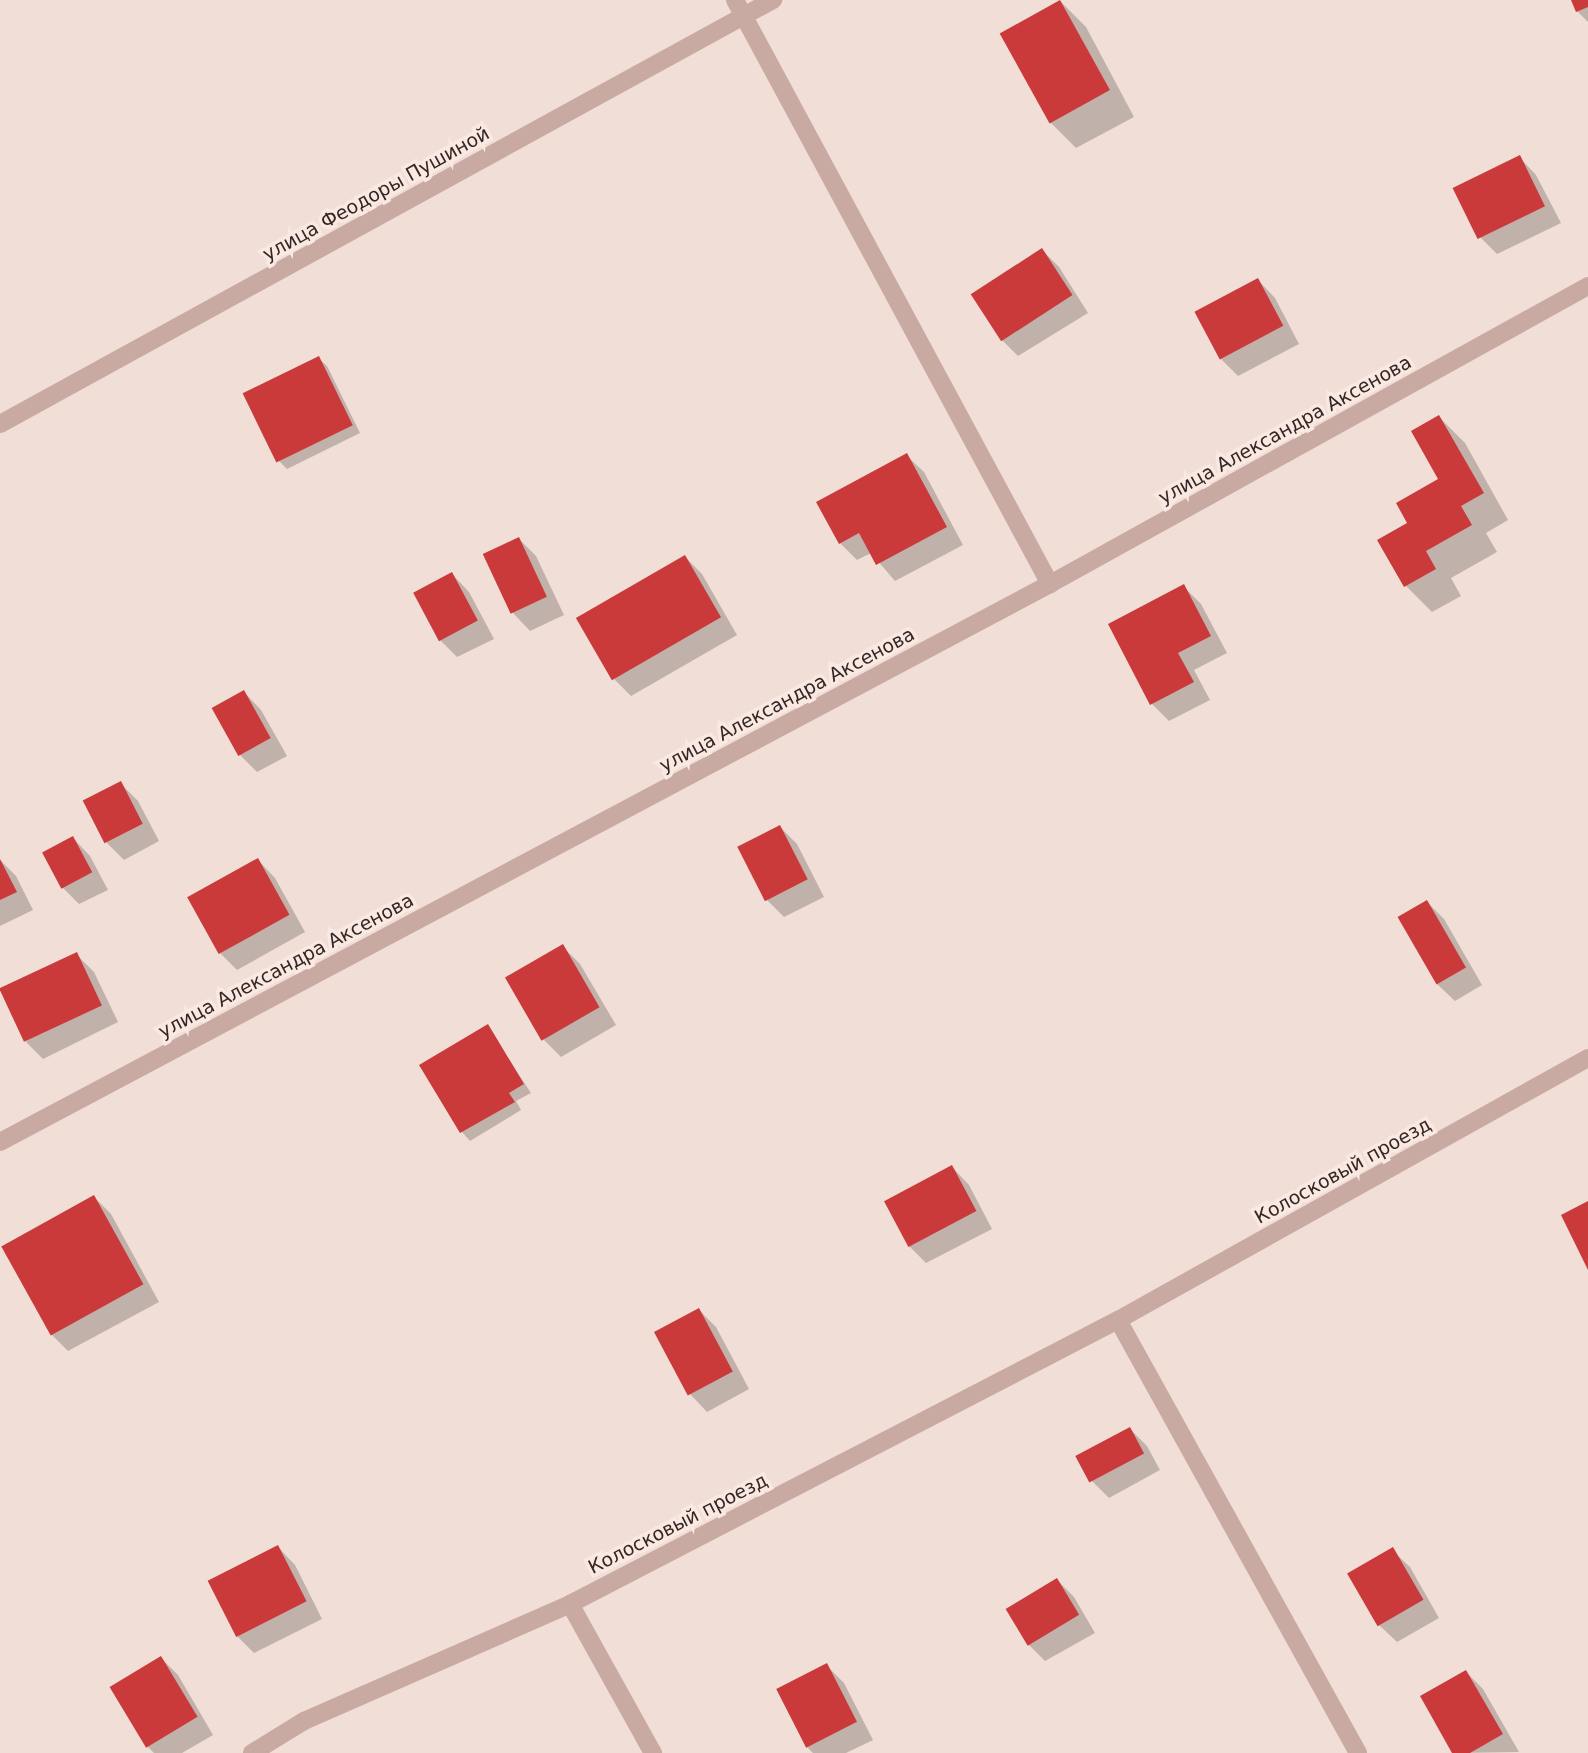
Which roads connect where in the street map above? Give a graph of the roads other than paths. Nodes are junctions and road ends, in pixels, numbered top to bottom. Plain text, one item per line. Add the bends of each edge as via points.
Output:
1 (773, 0) edge
2 (740, 8) edge
3 (1588, 286) edge
4 (0, 424) edge
5 (1050, 584) junction
6 (1588, 1058) edge
7 (0, 1142) edge
8 (1118, 1320) junction
9 (570, 1604) junction
10 (252, 1753) edge
11 (653, 1753) edge
12 (1358, 1753) edge

1 - 2 street, улица Феодоры Пушиной
2 - 4 street, улица Феодоры Пушиной
2 - 5 street
3 - 5 street, улица Александра Аксенова
5 - 7 street, улица Александра Аксенова
6 - 8 street, Колосковый проезд
8 - 9 street, Колосковый проезд
8 - 12 street
9 - 10 street, Колосковый проезд via 304,1721
9 - 11 street

